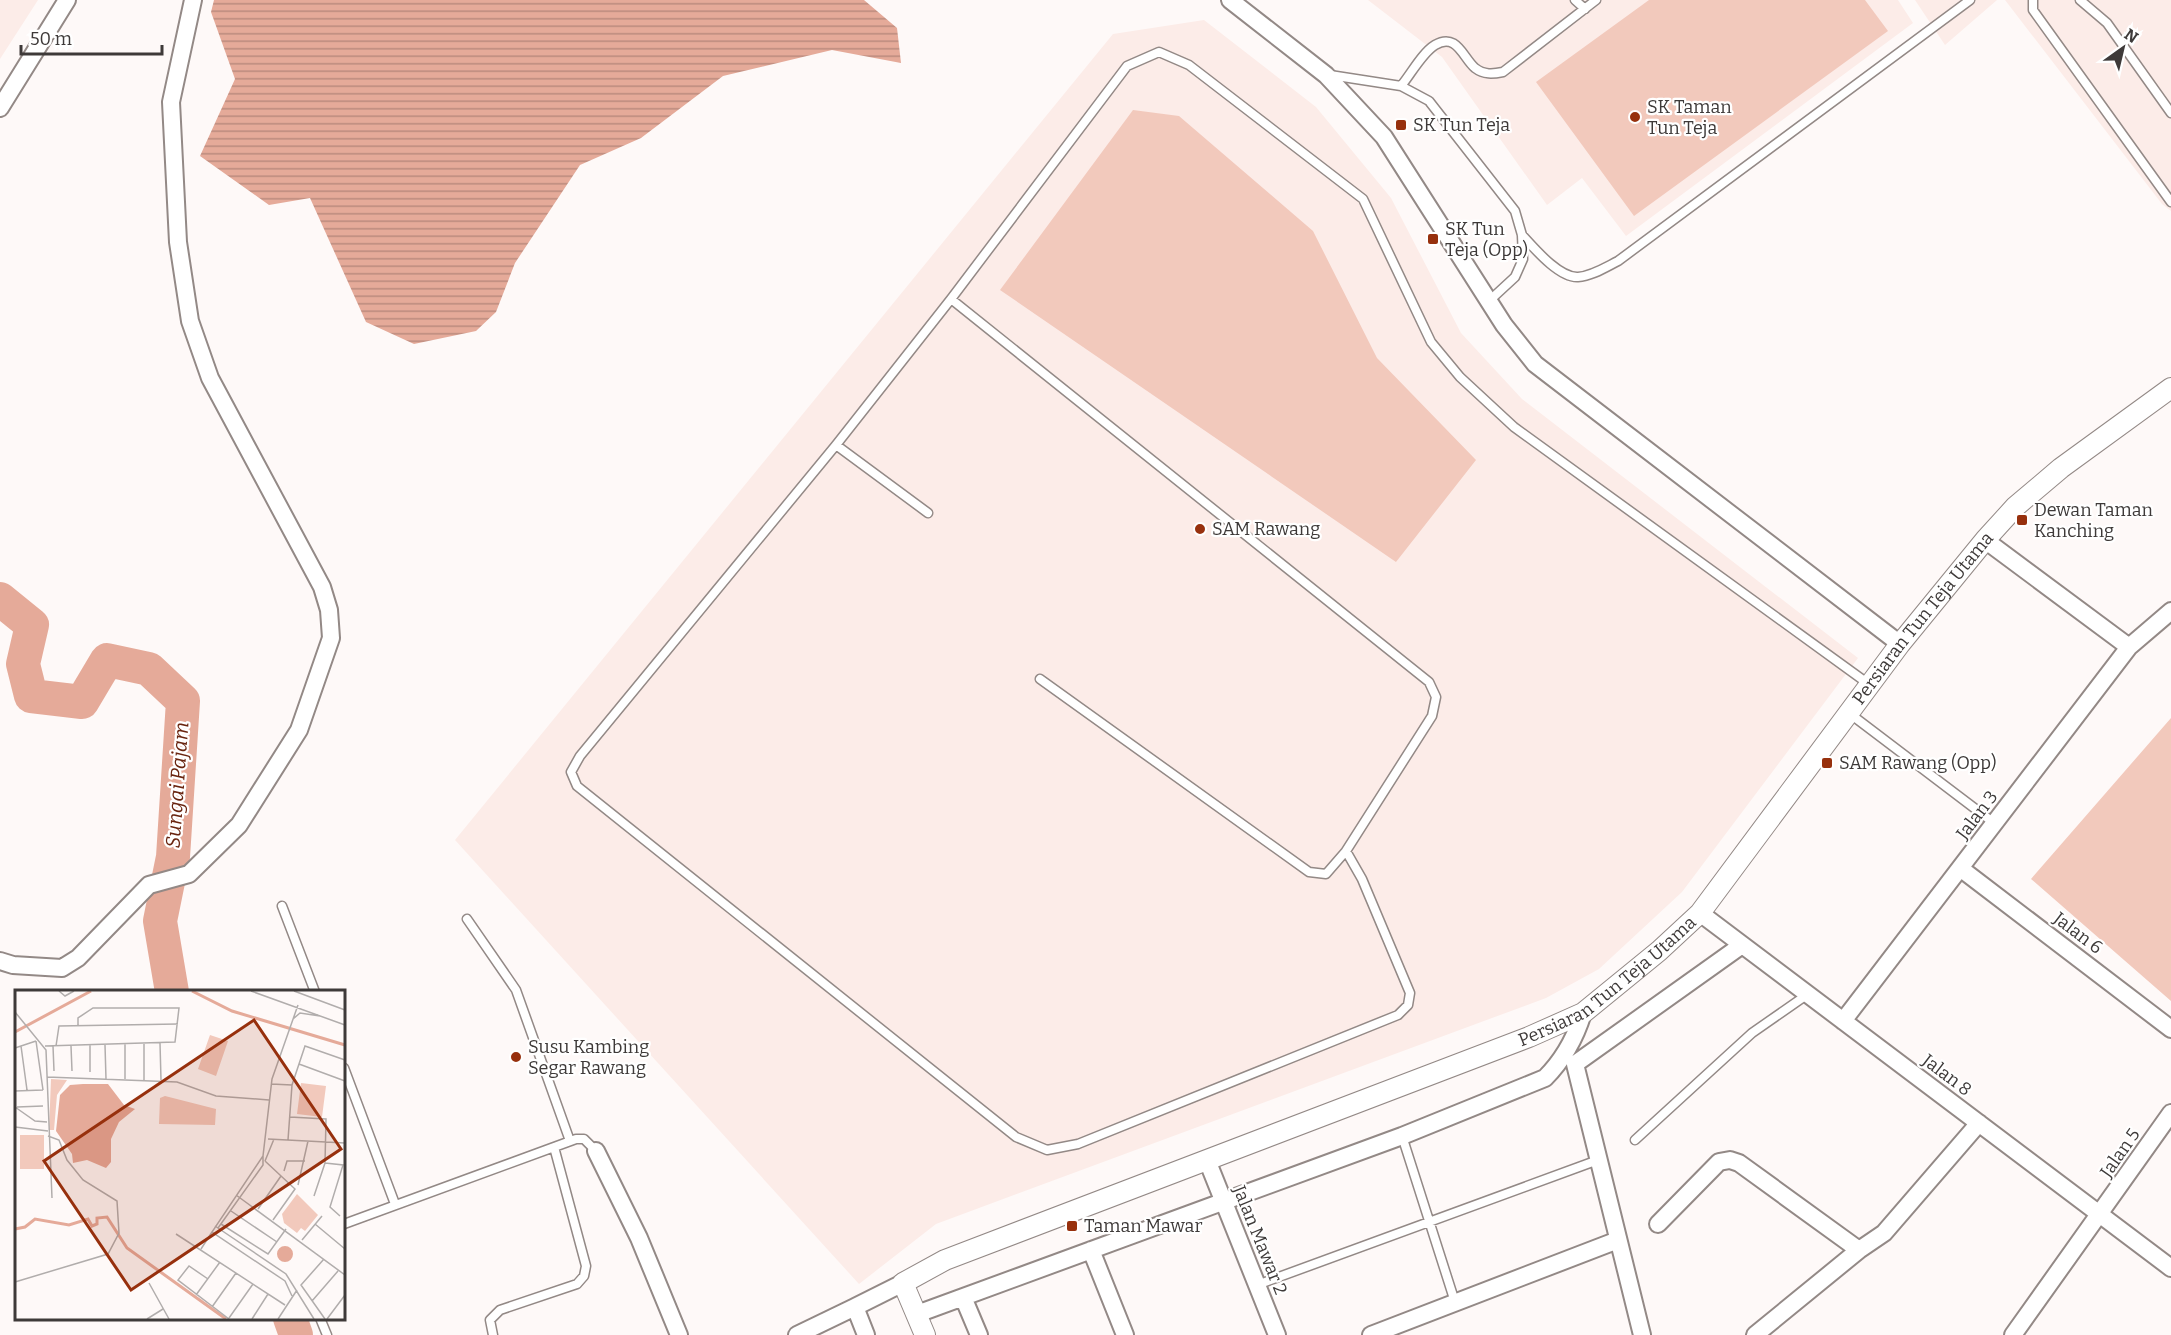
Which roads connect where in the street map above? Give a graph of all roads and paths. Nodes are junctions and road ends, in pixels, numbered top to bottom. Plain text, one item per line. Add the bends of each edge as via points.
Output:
1 (67, 0) edge
2 (193, 0) edge
3 (1230, 0) edge
4 (1575, 0) edge
5 (1596, 0) edge
6 (1970, 0) edge
7 (2033, 0) edge
8 (2080, 0) edge
9 (1585, 9) junction
10 (1326, 75) junction
11 (1401, 86) junction
12 (0, 108) edge
13 (2171, 113) edge
14 (2171, 202) edge
15 (1522, 235) junction
16 (951, 299) junction
17 (1489, 301) junction
18 (2171, 388) edge
19 (836, 444) junction
20 (928, 513) dead end
21 (1985, 540) junction
22 (2171, 611) edge
23 (1900, 644) junction
24 (2129, 647) junction
25 (1040, 679) dead end
26 (1870, 685) junction
27 (1849, 713) junction
28 (1994, 823) junction
29 (1346, 851) junction
30 (1960, 868) junction
31 (282, 906) dead end
32 (1700, 913) junction
33 (467, 920) dead end
34 (1742, 945) junction
35 (0, 961) edge
36 (314, 990) edge
37 (1808, 994) junction
38 (1583, 1013) junction
39 (1843, 1021) junction
40 (2171, 1029) edge
41 (1568, 1063) junction
42 (345, 1071) edge
43 (2171, 1113) edge
44 (1979, 1123) junction
45 (1402, 1136) junction
46 (1635, 1140) dead end
47 (570, 1141) junction
48 (554, 1147) junction
49 (596, 1151) joint
50 (1207, 1160) junction
51 (1598, 1160) junction
52 (1223, 1200) junction
53 (395, 1204) junction
54 (2100, 1214) junction
55 (1430, 1222) junction
56 (345, 1224) edge
57 (1658, 1224) dead end
58 (1618, 1240) junction
59 (1091, 1250) junction
60 (1859, 1250) junction
61 (2171, 1268) edge
62 (903, 1283) junction
63 (1257, 1285) junction
64 (963, 1297) junction
65 (1455, 1302) junction
66 (855, 1307) junction
67 (917, 1314) junction
68 (321, 1320) edge
69 (327, 1335) edge
70 (493, 1335) edge
71 (679, 1335) edge
72 (797, 1335) edge
73 (866, 1335) edge
74 (925, 1335) edge
75 (979, 1335) edge
76 (1125, 1335) edge
77 (1277, 1335) edge
78 (1371, 1335) edge
79 (1642, 1335) edge
80 (1755, 1335) edge
81 (2013, 1335) edge

1 - 12 street
2 - 35 street via 171,102 178,243 190,321 210,378 322,587 331,638 299,730 269,780 239,825 189,874 149,885 78,958 62,968
3 - 10 street
4 - 9 lane
5 - 9 lane
6 - 15 lane via 1618,261 1576,278 1553,267
7 - 14 lane via 2033,10
8 - 13 lane via 2107,23
9 - 11 lane via 1503,72 1489,75 1475,68 1458,46 1447,42 1434,45
10 - 11 lane
10 - 17 street via 1384,137
11 - 15 lane via 1429,100 1515,211
15 - 17 lane via 1522,259 1515,277
16 - 19 lane
16 - 26 lane via 1126,66 1159,52 1189,65 1363,199 1431,342 1460,377 1514,427
16 - 29 lane via 1430,681 1436,697 1432,717
17 - 23 street via 1519,345 1552,380 1613,422
18 - 21 street, Persiaran Tun Teja Utama via 2061,468 2015,507
19 - 20 lane
19 - 29 lane via 580,756 571,772 577,786 1007,1130 1047,1150 1078,1144 1398,1015 1408,1005 1410,993 1362,879
21 - 23 street, Persiaran Tun Teja Utama
21 - 24 street
22 - 24 street, Jalan 3
23 - 26 street, Persiaran Tun Teja Utama
24 - 28 street, Jalan 3
25 - 29 lane via 1309,872 1326,874
26 - 27 street, Persiaran Tun Teja Utama
27 - 28 lane
27 - 32 street, Persiaran Tun Teja Utama
28 - 30 street, Jalan 3
30 - 39 street, Jalan 3
30 - 40 street, Jalan 6
31 - 36 lane
32 - 34 street, Jalan 8
32 - 38 street, Persiaran Tun Teja Utama
33 - 47 lane via 516,990
34 - 37 street, Jalan 8
34 - 41 street
37 - 39 street, Jalan 8
37 - 46 lane via 1752,1033
38 - 41 street
38 - 50 street, Persiaran Tun Teja Utama
39 - 44 street, Jalan 8
41 - 45 street via 1545,1078
41 - 51 street
42 - 53 lane
43 - 54 street, Jalan 5
44 - 54 street, Jalan 8
44 - 60 street via 1884,1233
45 - 52 street
45 - 55 lane
47 - 48 lane
47 - 49 lane via 584,1139
48 - 53 lane
48 - 70 lane via 586,1266 584,1276 577,1284 500,1311 490,1320
49 - 71 street via 639,1238
50 - 52 street, Jalan Mawar 2
50 - 62 street, Persiaran Tun Teja Utama via 945,1260
51 - 55 lane
51 - 58 street
52 - 59 street
52 - 63 street, Jalan Mawar 2
53 - 56 lane
54 - 61 street, Jalan 8
54 - 81 street, Jalan 5
55 - 63 lane
55 - 65 lane
57 - 60 street via 1719,1162 1730,1160
58 - 65 street
58 - 79 street
59 - 64 street
59 - 76 street
60 - 80 street
62 - 66 street
62 - 67 street
63 - 77 street, Jalan Mawar 2
64 - 67 street
64 - 75 street
65 - 78 street
66 - 72 street
66 - 73 street
67 - 74 street
68 - 69 lane

